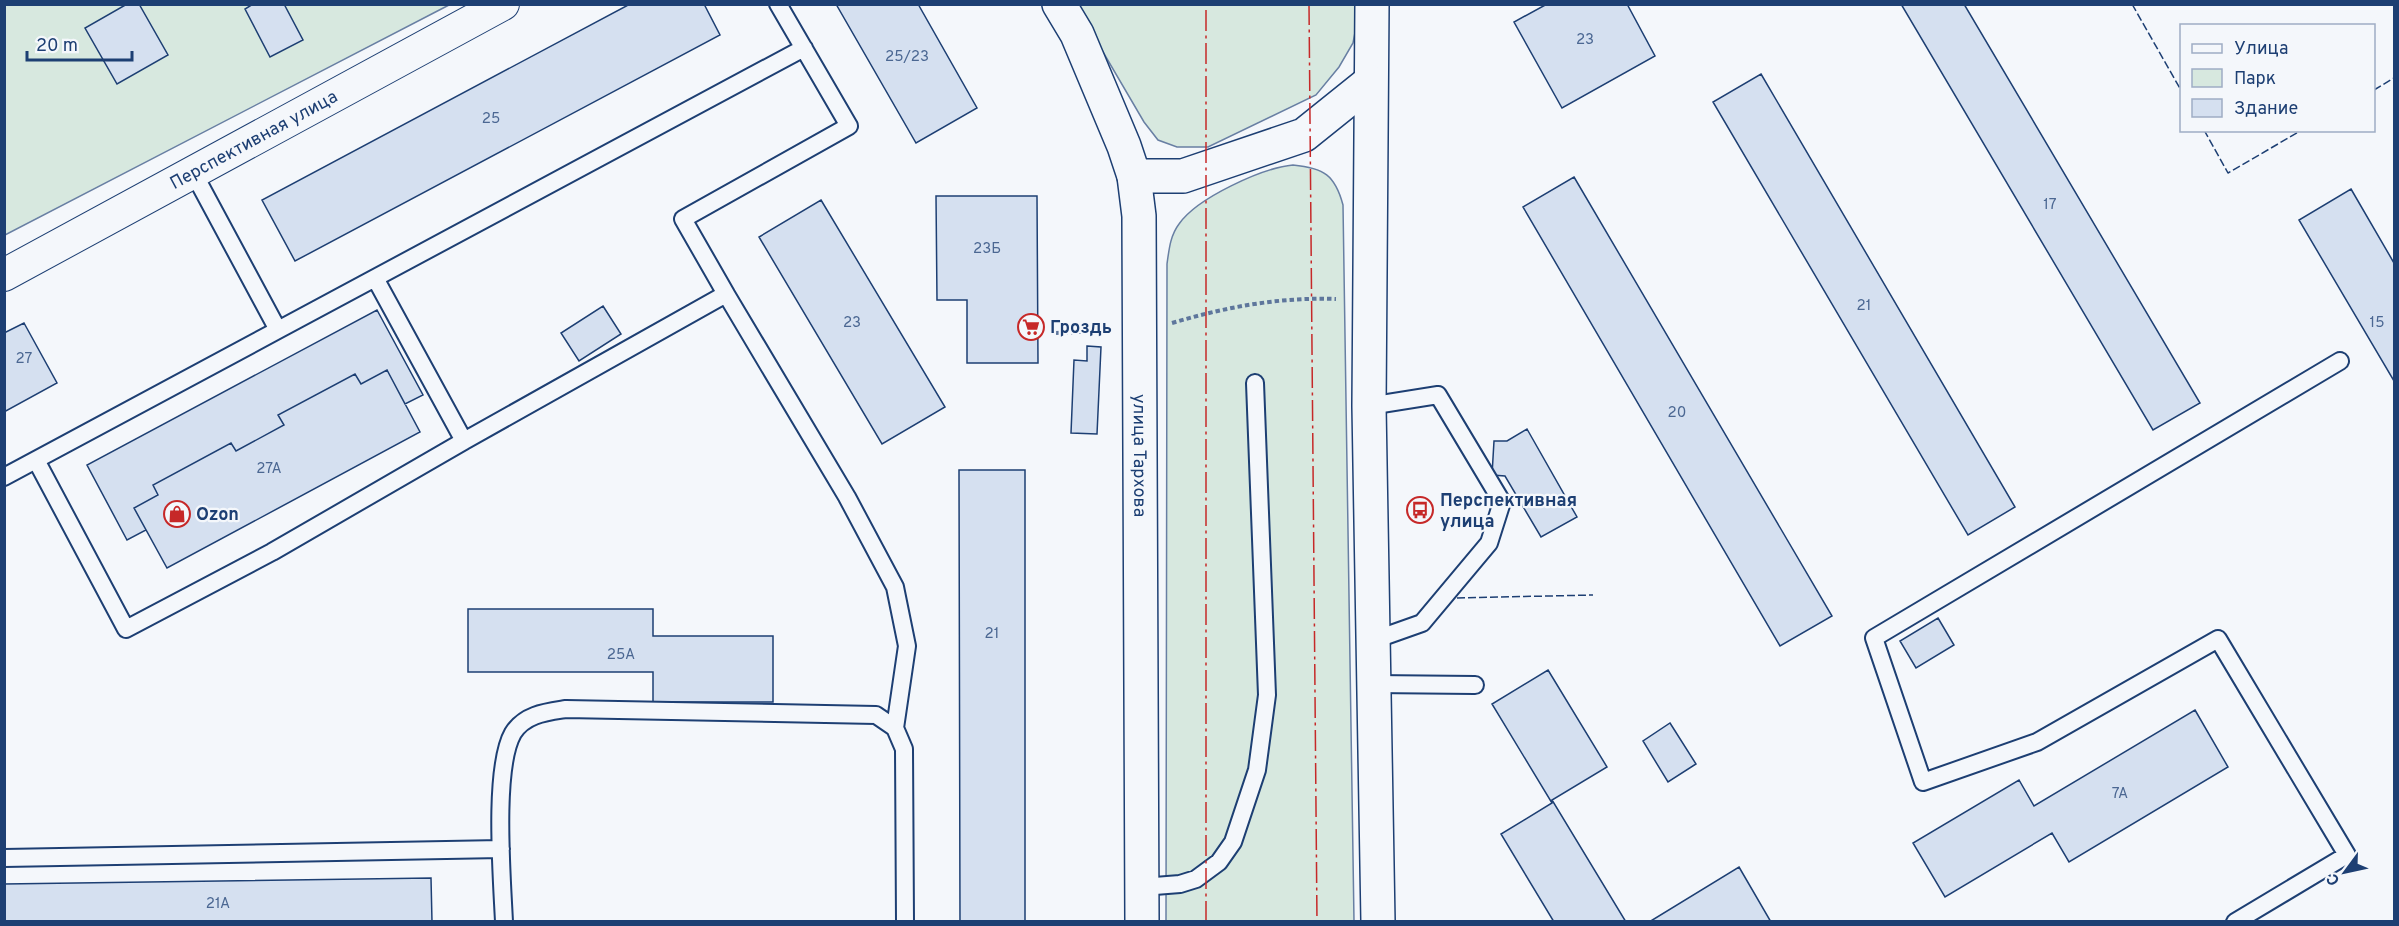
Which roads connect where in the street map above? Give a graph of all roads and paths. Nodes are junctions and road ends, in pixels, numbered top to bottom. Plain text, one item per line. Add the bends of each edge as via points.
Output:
1 (503, 4) edge
2 (778, 4) edge
3 (1059, 4) edge
4 (1372, 4) edge
5 (804, 48) junction
6 (1370, 82) junction
7 (193, 172) junction
8 (1134, 176) junction
9 (4, 275) edge
10 (375, 278) junction
11 (726, 294) junction
12 (1339, 299) dead end
13 (1163, 326) dead end
14 (278, 330) junction
15 (1108, 331) dead end
16 (1056, 333) dead end
17 (2340, 361) dead end
18 (1255, 383) dead end
19 (1369, 406) junction
20 (464, 441) junction
21 (36, 460) junction
22 (4, 477) edge
23 (1374, 640) junction
24 (1373, 684) junction
25 (1475, 686) dead end
26 (896, 728) junction
27 (501, 849) junction
28 (4, 858) edge
29 (1142, 887) junction
30 (504, 921) edge
31 (905, 921) edge
32 (1142, 921) edge
33 (1378, 921) edge
34 (2235, 921) edge

1 - 7 street, Перспективная улица
2 - 5 lane
3 - 8 main road, улица Тархова via 1077,34
4 - 6 main road
5 - 10 lane
5 - 11 lane via 849,126 683,219
6 - 8 main road via 1304,135 1183,176
6 - 19 main road
7 - 9 street, Перспективная улица
7 - 14 lane
8 - 29 main road, улица Тархова via 1140,249
10 - 14 lane
10 - 20 lane
11 - 20 lane
11 - 26 lane via 847,497 895,587 907,646
12 - 13 path via 1299,297 1220,309
14 - 21 lane
15 - 16 path
17 - 34 lane via 1874,638 1923,782 2037,742 2218,639 2347,855
18 - 29 lane via 1267,695 1257,771 1233,842 1219,862 1196,879
19 - 23 main road
19 - 23 lane via 1437,395 1502,502 1489,543 1422,623
20 - 21 lane via 272,552 126,629
21 - 22 lane
23 - 24 main road
24 - 25 lane
24 - 33 main road
26 - 27 lane via 876,716 566,709 533,715 514,732 503,766
26 - 31 lane via 904,749
27 - 28 lane
27 - 30 lane
29 - 32 main road, улица Тархова

